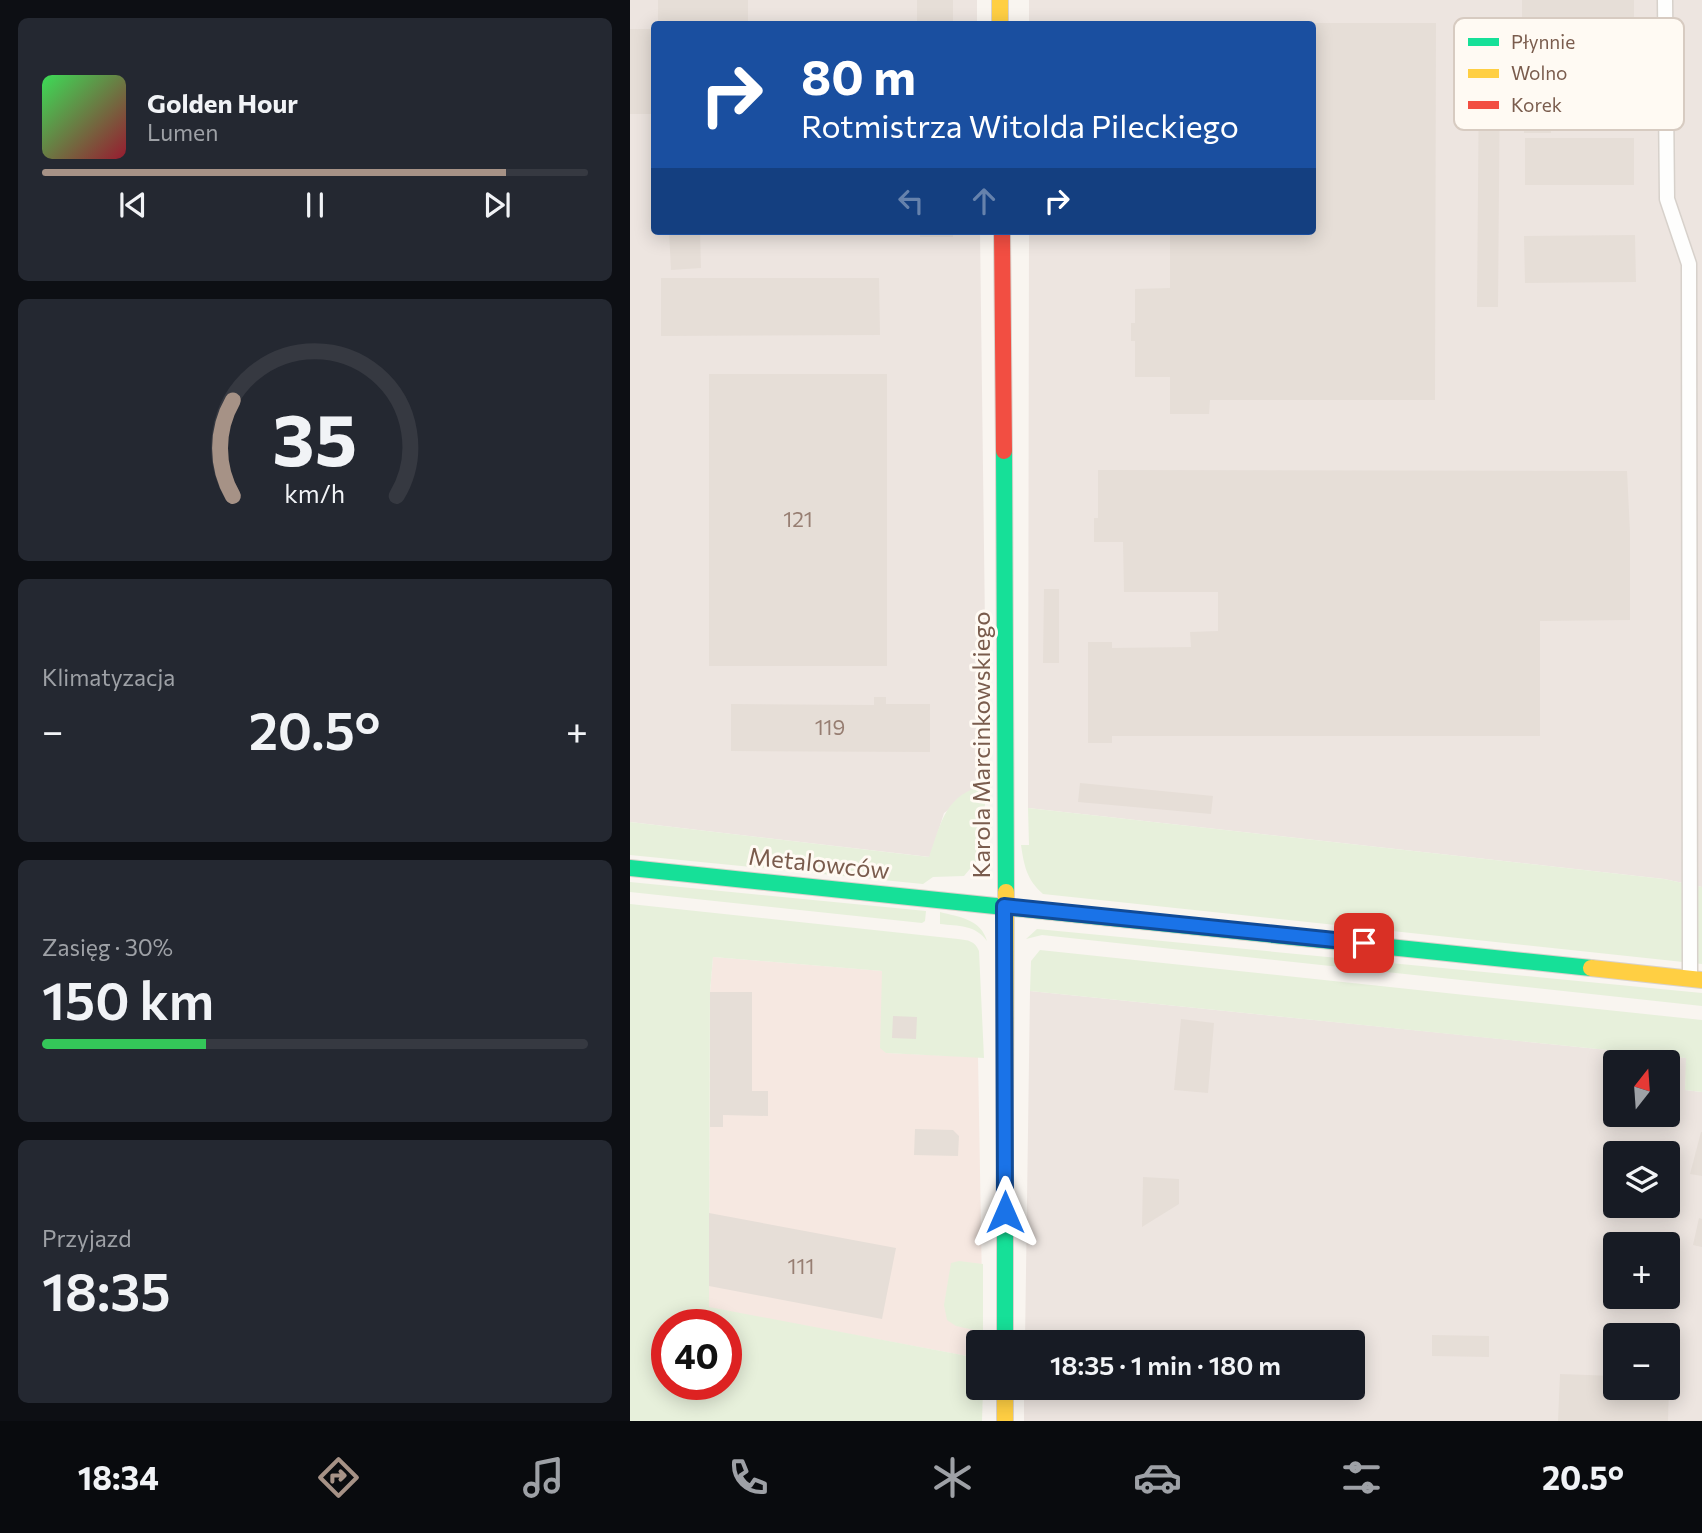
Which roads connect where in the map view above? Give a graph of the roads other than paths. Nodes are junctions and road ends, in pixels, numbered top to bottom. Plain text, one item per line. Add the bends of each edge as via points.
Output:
1 (1000, 0) edge
2 (1665, 0) edge
3 (1665, 18) edge
4 (1000, 21) edge
5 (1666, 130) edge
6 (1002, 235) edge
7 (630, 868) edge
8 (1004, 906) junction
9 (1696, 979) edge
10 (1005, 1330) edge
11 (1005, 1400) edge
12 (1005, 1421) edge

1 - 4 street
2 - 3 lane
5 - 9 lane via 1667,199 1689,264
6 - 8 street, Karola Marcinkowskiego
7 - 8 street, Metalowców
8 - 9 street, Metalowców
8 - 10 street, Karola Marcinkowskiego
11 - 12 street

